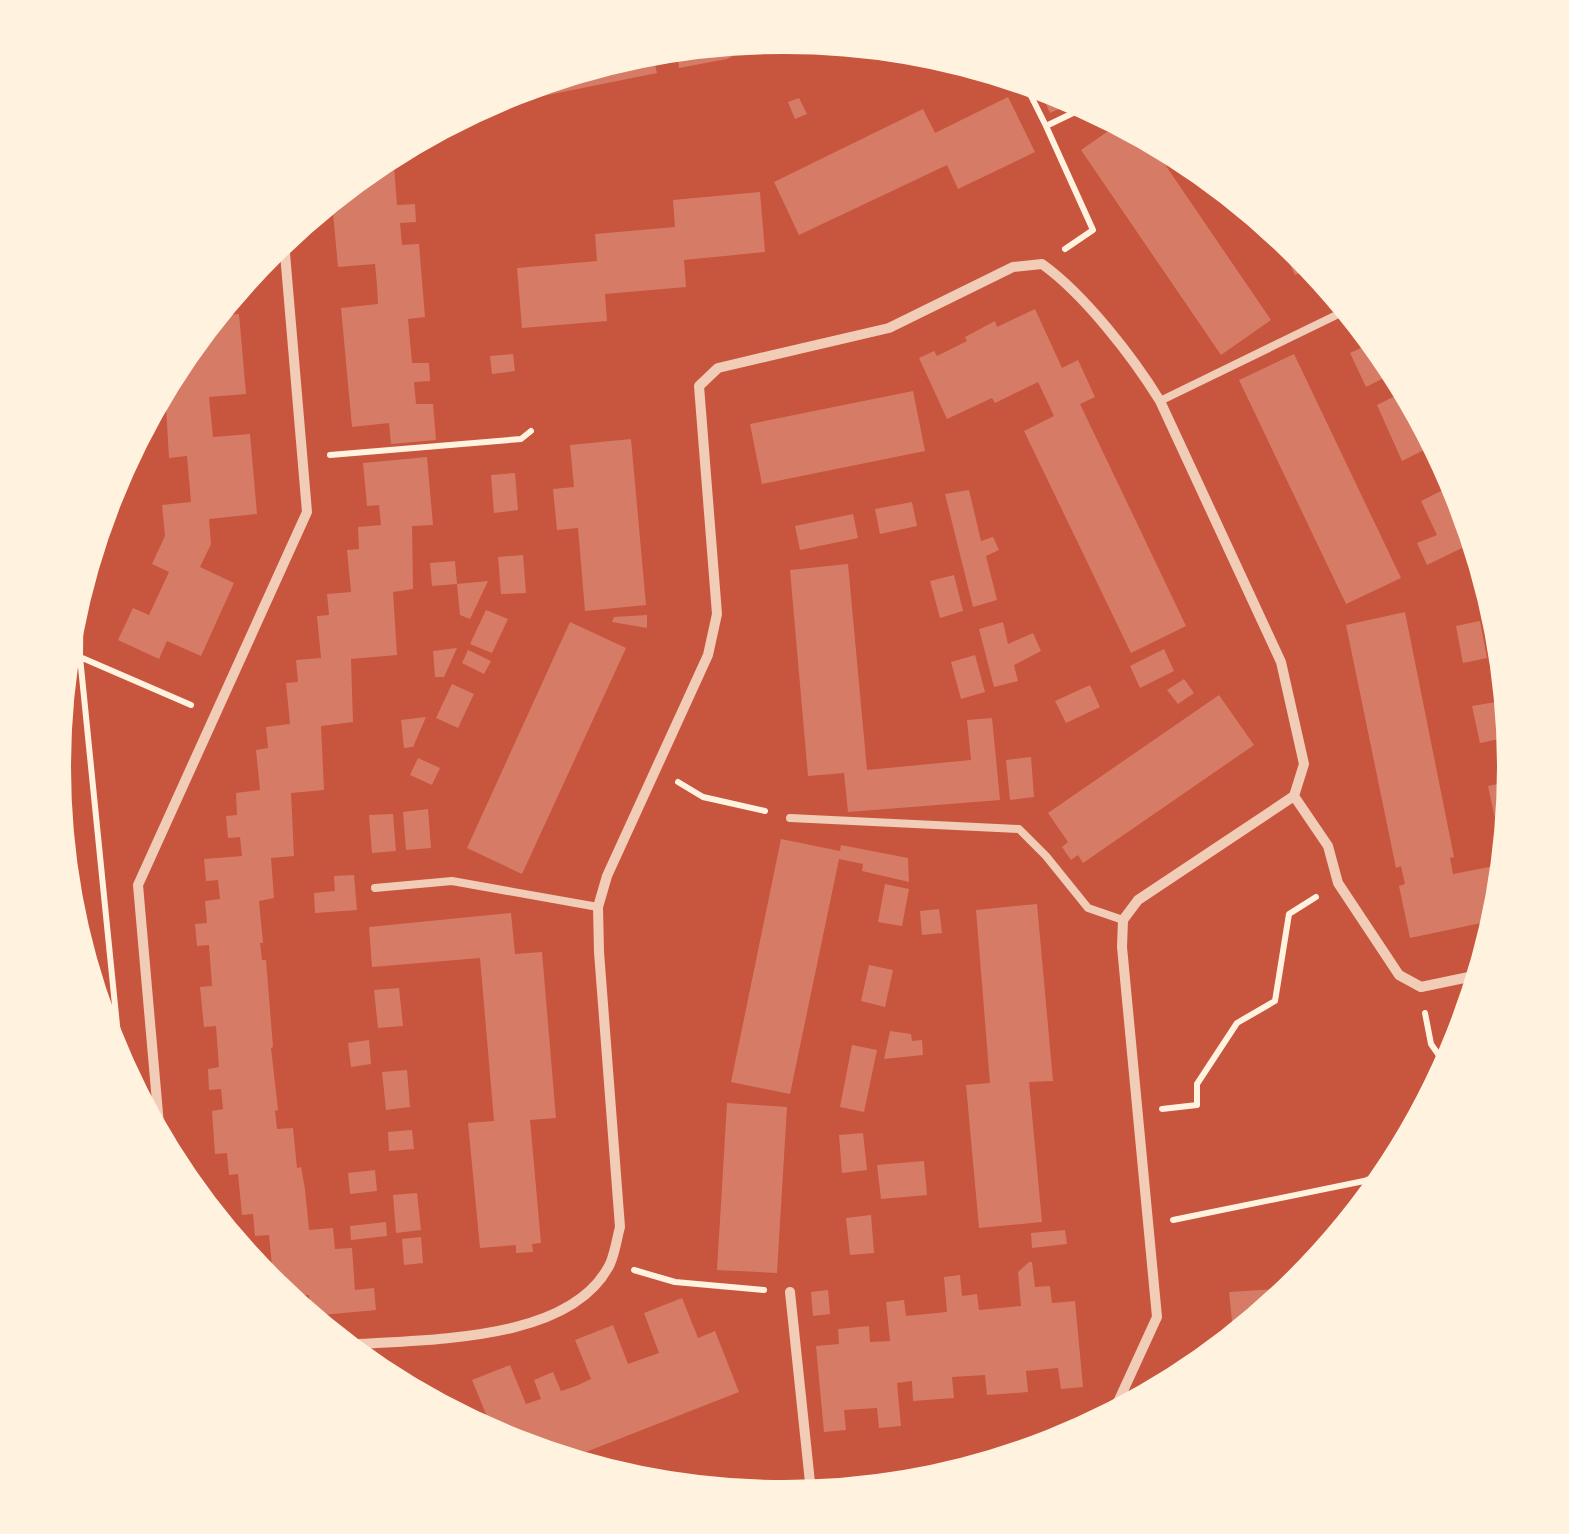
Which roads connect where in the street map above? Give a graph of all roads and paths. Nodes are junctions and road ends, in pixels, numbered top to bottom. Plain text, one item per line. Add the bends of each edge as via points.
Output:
1 (1028, 90) edge
2 (1078, 111) edge
3 (1046, 126) junction
4 (285, 250) edge
5 (1042, 264) junction
6 (1341, 313) edge
7 (1160, 401) junction
8 (531, 432) dead end
9 (304, 458) junction
10 (80, 623) edge
11 (74, 657) edge
12 (80, 657) junction
13 (215, 715) junction
14 (656, 768) junction
15 (1294, 796) junction
16 (790, 818) joint
17 (1338, 883) junction
18 (375, 888) dead end
19 (598, 907) junction
20 (1124, 920) junction
21 (1472, 976) edge
22 (1421, 987) junction
23 (119, 1040) edge
24 (1441, 1059) edge
25 (1136, 1112) junction
26 (159, 1123) edge
27 (1376, 1177) edge
28 (1147, 1225) junction
29 (610, 1264) junction
30 (790, 1292) joint
31 (354, 1344) edge
32 (1117, 1405) edge
33 (810, 1485) edge

1 - 3 path
2 - 3 path
3 - 5 path via 1093,230
4 - 9 street
5 - 7 street via 1142,372
5 - 14 street via 1014,267 889,328 718,368 700,386 717,614 708,656
6 - 7 lane
7 - 15 street via 1281,662 1304,764
8 - 9 path via 521,439
9 - 13 street via 308,512
10 - 12 path
11 - 12 path
12 - 13 path
12 - 23 path
13 - 26 street via 138,885
14 - 16 path via 703,797
14 - 19 street
15 - 17 street via 1328,846
15 - 20 street via 1138,900
16 - 20 lane via 1019,830 1088,908
17 - 22 street via 1399,975
17 - 25 path via 1289,914 1275,1001 1237,1024 1196,1084 1197,1105
18 - 19 lane via 452,882
19 - 29 street via 620,1226
20 - 25 street
21 - 22 street
22 - 24 path via 1431,1044
25 - 28 street
27 - 28 path
28 - 32 street via 1157,1317
29 - 30 path via 675,1282
29 - 31 street via 587,1294 555,1315 501,1332
30 - 33 street

